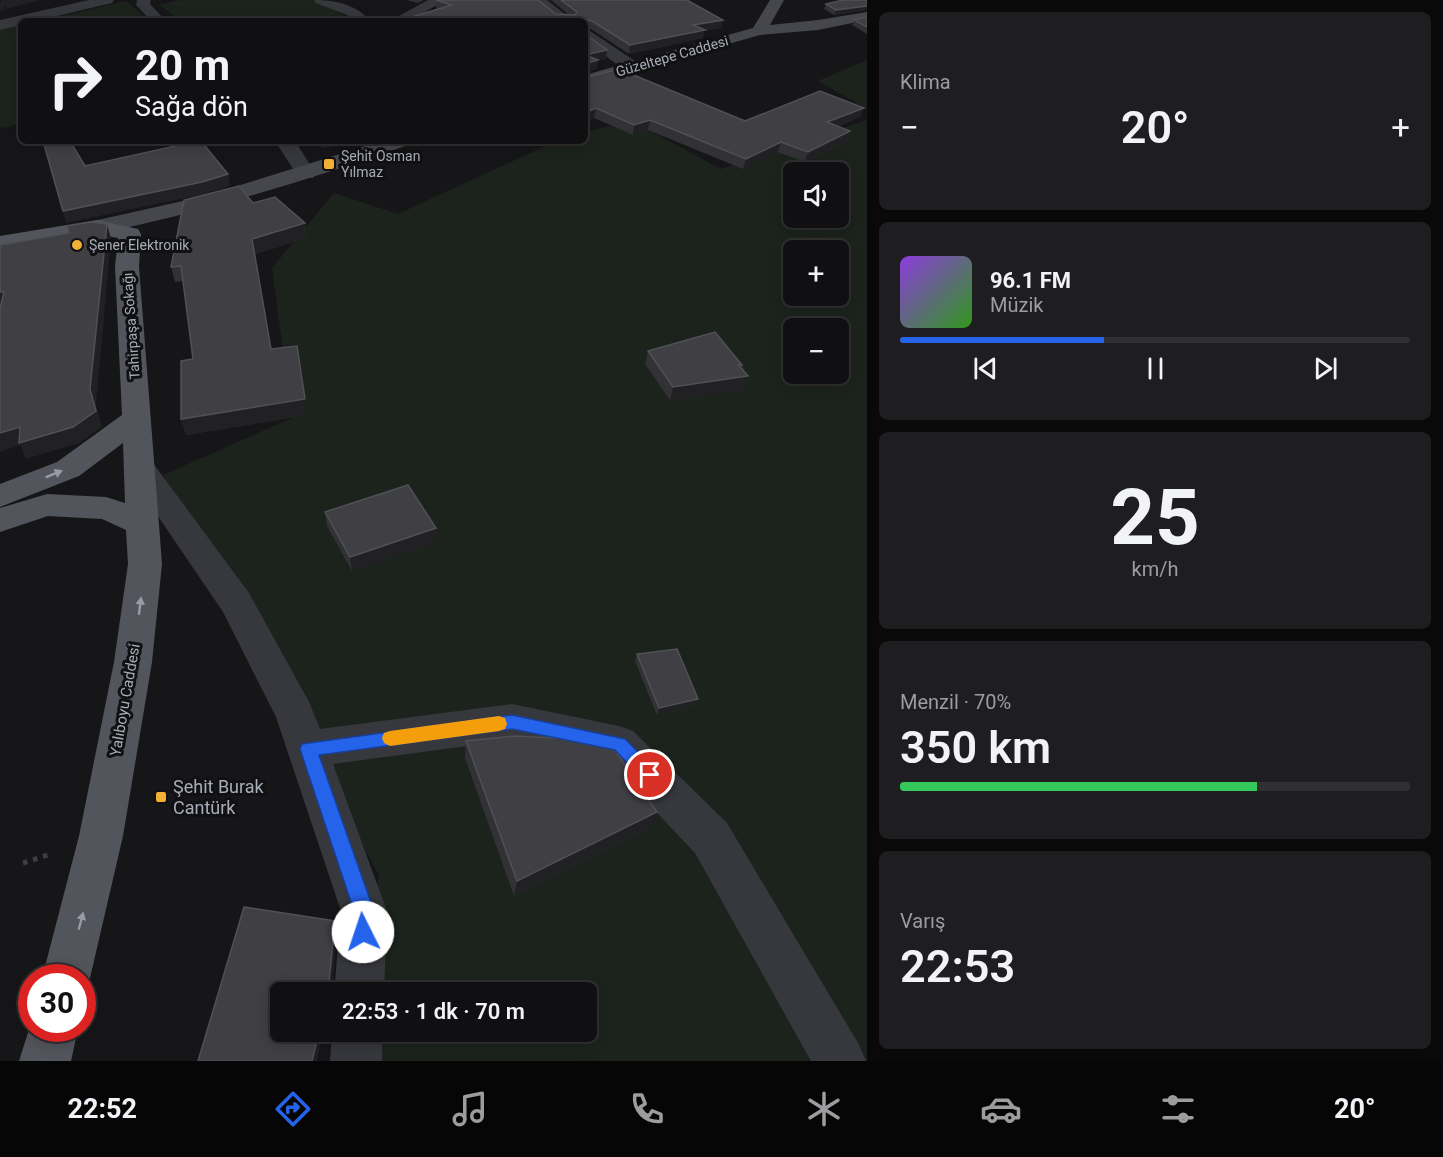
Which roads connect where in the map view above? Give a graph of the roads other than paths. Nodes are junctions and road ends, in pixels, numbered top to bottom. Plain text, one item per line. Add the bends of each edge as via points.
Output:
1 (107, 0) edge
2 (144, 0) edge
3 (321, 0) edge
4 (439, 0) edge
5 (538, 0) edge
6 (777, 0) edge
7 (867, 15) edge
8 (30, 18) edge
9 (156, 18) edge
10 (359, 18) edge
11 (403, 18) edge
12 (563, 18) edge
13 (18, 21) edge
14 (0, 25) edge
15 (759, 31) junction
16 (588, 36) edge
17 (632, 67) junction
18 (588, 79) edge
19 (287, 144) edge
20 (392, 144) edge
21 (306, 174) junction
22 (159, 216) junction
23 (97, 227) junction
24 (130, 234) junction
25 (0, 243) edge
26 (137, 418) junction
27 (139, 466) junction
28 (0, 496) edge
29 (0, 520) edge
30 (141, 523) junction
31 (308, 749) junction
32 (70, 964) edge
33 (360, 982) edge
34 (50, 1042) edge
35 (357, 1042) edge
36 (45, 1061) edge
37 (356, 1061) edge
38 (840, 1061) edge

1 - 8 street
2 - 9 street via 143,6
3 - 10 street
4 - 11 street
5 - 12 street
6 - 15 main road
7 - 15 main road, Güzeltepe Caddesi
13 - 14 street
15 - 17 main road, Güzeltepe Caddesi
16 - 17 street
17 - 18 main road, Güzeltepe Caddesi
19 - 21 street
20 - 21 main road
21 - 22 main road
22 - 23 main road
22 - 24 main road
23 - 24 main road
23 - 25 main road
24 - 26 main road, Tahirpaşa Sokağı via 127,267
26 - 27 main road, Yalıboyu Caddesi
28 -> 26 main road via 68,469
27 - 30 main road, Yalıboyu Caddesi
27 - 31 street via 236,603 295,714
29 - 30 main road via 47,505 106,508
32 -> 30 main road, Yalıboyu Caddesi via 93,874 133,662 145,564
31 - 33 street via 364,911
31 - 38 street via 512,722 619,744 711,838
34 - 36 main road
35 - 37 street

